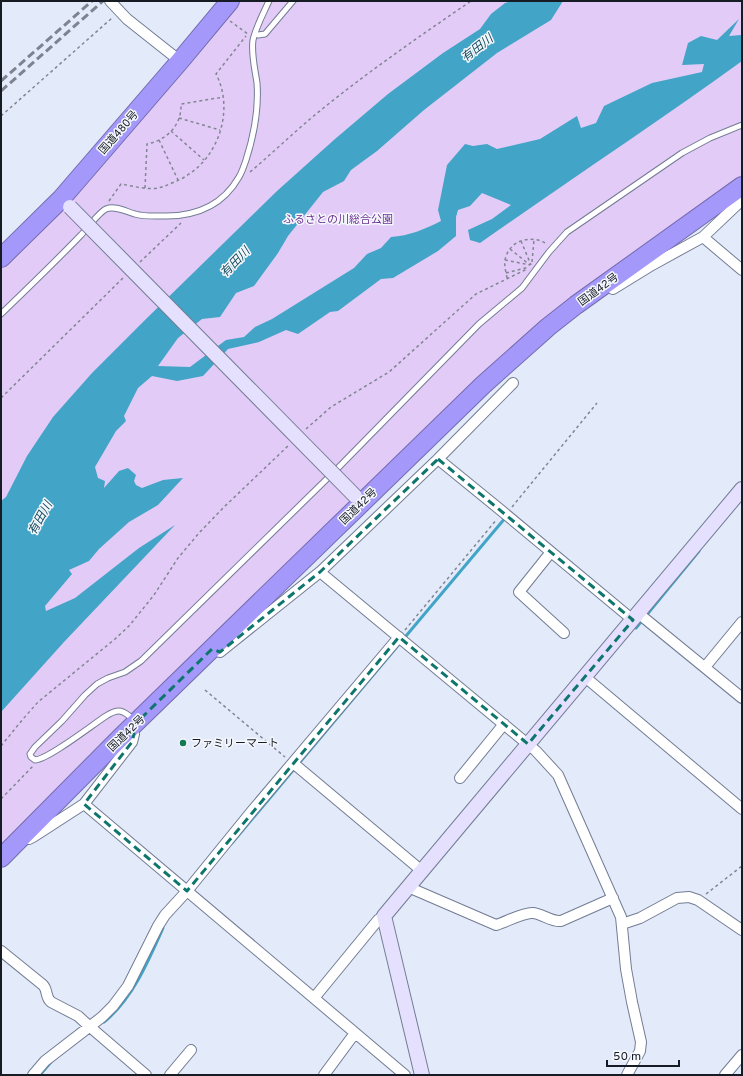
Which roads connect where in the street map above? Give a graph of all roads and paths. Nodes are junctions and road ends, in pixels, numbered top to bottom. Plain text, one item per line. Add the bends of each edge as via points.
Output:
1 (110, 1) edge
2 (230, 1) edge
3 (269, 1) edge
4 (293, 1) edge
5 (471, 1) edge
6 (119, 12) junction
7 (229, 20) dead end
8 (255, 34) junction
9 (248, 35) junction
10 (180, 62) junction
11 (224, 97) junction
12 (1, 116) edge
13 (180, 118) junction
14 (742, 125) edge
15 (220, 130) junction
16 (171, 131) junction
17 (160, 140) junction
18 (204, 160) junction
19 (247, 175) dead end
20 (178, 180) junction
21 (742, 186) edge
22 (145, 188) junction
23 (742, 200) edge
24 (65, 203) junction
25 (101, 212) junction
26 (189, 214) junction
27 (702, 237) junction
28 (534, 239) junction
29 (521, 241) junction
30 (510, 248) junction
31 (552, 248) junction
32 (1, 258) edge
33 (505, 260) junction
34 (138, 264) dead end
35 (532, 266) junction
36 (742, 270) edge
37 (506, 273) junction
38 (126, 275) dead end
39 (507, 278) junction
40 (605, 283) junction
41 (1, 314) edge
42 (513, 384) dead end
43 (1, 398) edge
44 (598, 403) dead end
45 (302, 434) dead end
46 (290, 444) dead end
47 (438, 459) junction
48 (742, 489) edge
49 (358, 500) junction
50 (505, 513) junction
51 (551, 552) junction
52 (320, 572) junction
53 (636, 616) junction
54 (742, 622) edge
55 (564, 633) dead end
56 (399, 637) junction
57 (212, 649) junction
58 (705, 667) junction
59 (585, 677) junction
60 (205, 690) dead end
61 (742, 698) edge
62 (504, 724) junction
63 (134, 725) junction
64 (528, 744) junction
65 (1, 746) edge
66 (42, 758) junction
67 (293, 763) junction
68 (460, 778) dead end
69 (1, 799) edge
70 (84, 804) junction
71 (742, 810) edge
72 (22, 836) junction
73 (1, 858) edge
74 (742, 866) edge
75 (422, 871) junction
76 (408, 887) junction
77 (187, 891) junction
78 (613, 898) junction
79 (698, 900) junction
80 (384, 916) junction
81 (622, 924) junction
82 (742, 930) edge
83 (1, 951) edge
84 (314, 998) junction
85 (89, 1026) junction
86 (355, 1033) junction
87 (191, 1050) dead end
88 (742, 1055) edge
89 (33, 1075) edge
90 (146, 1075) edge
91 (170, 1075) edge
92 (324, 1075) edge
93 (405, 1075) edge
94 (422, 1075) edge
95 (627, 1075) edge
96 (725, 1075) edge

1 - 6 street
2 - 10 highway, 国道480号
3 - 8 lane
4 - 8 lane via 265,34
5 - 19 path via 362,78
6 - 10 street
6 - 12 path
7 - 9 path
8 - 9 path
8 - 26 lane via 253,53 257,84 256,120 244,165 239,177 221,199 205,209
9 - 11 path via 216,74
10 - 24 highway, 国道480号
11 - 13 path via 181,104
11 - 15 path
13 - 15 path
13 - 16 path
14 - 31 lane via 682,153 576,225
15 - 18 path via 216,142
16 - 17 path
16 - 18 path
17 - 20 path
17 - 22 path via 147,144
18 - 20 path
20 - 22 path via 158,188
21 - 40 highway, 国道42号
22 - 25 path via 121,184
23 - 27 street
24 - 32 highway, 国道480号
24 - 49 street, bridge
25 - 26 lane via 113,208 136,215
25 - 41 lane
26 - 34 path
27 - 36 street
27 - 40 street via 613,289
28 - 29 path
28 - 31 path via 543,241
28 - 35 path
29 - 30 path
29 - 35 path
30 - 33 path
30 - 35 path
31 - 66 lane via 522,288 479,324 332,474 142,661 125,672 103,680 91,690 30,754 35,760
33 - 35 path
33 - 37 path
35 - 37 path
35 - 39 path
37 - 39 path
38 - 43 path
39 - 45 path via 476,294 389,372 331,407
40 - 49 highway, 国道42号 via 548,327
42 - 47 street
44 - 50 path
46 - 65 path via 196,537 129,626 38,702
47 - 50 street
47 - 52 street
48 - 53 street
49 - 57 highway, 国道42号
50 - 51 street
50 - 56 path
51 - 53 street
51 - 55 street via 519,592
52 - 56 street
52 - 57 street via 220,652
53 - 58 street
53 - 59 street
54 - 58 street
56 - 62 street
56 - 67 street
57 - 63 highway, 国道42号
58 - 61 street
59 - 64 street
59 - 71 street
60 - 67 path
62 - 64 street
62 - 68 street
63 - 66 lane via 125,712 116,711
63 - 70 street via 132,742
63 - 72 highway, 国道42号
64 - 75 street
64 - 78 street via 558,775
66 - 69 path
67 - 75 street
67 - 77 street
70 - 72 street via 29,839
70 - 77 street
72 - 73 highway, 国道42号
74 - 79 path
75 - 76 street
76 - 78 street via 496,925 531,913 556,922 561,921
76 - 80 street
77 - 84 street
77 - 85 street via 161,920 123,993 108,1011
78 - 81 street
79 - 81 street via 689,897 677,898 640,918
79 - 82 street
80 - 84 street
80 - 94 street
81 - 95 street via 626,969 641,1042 640,1051
83 - 85 street via 43,985 48,1000 74,1013
84 - 86 street
85 - 89 street via 50,1057
85 - 90 street
86 - 92 street
86 - 93 street
87 - 91 street
88 - 96 street

